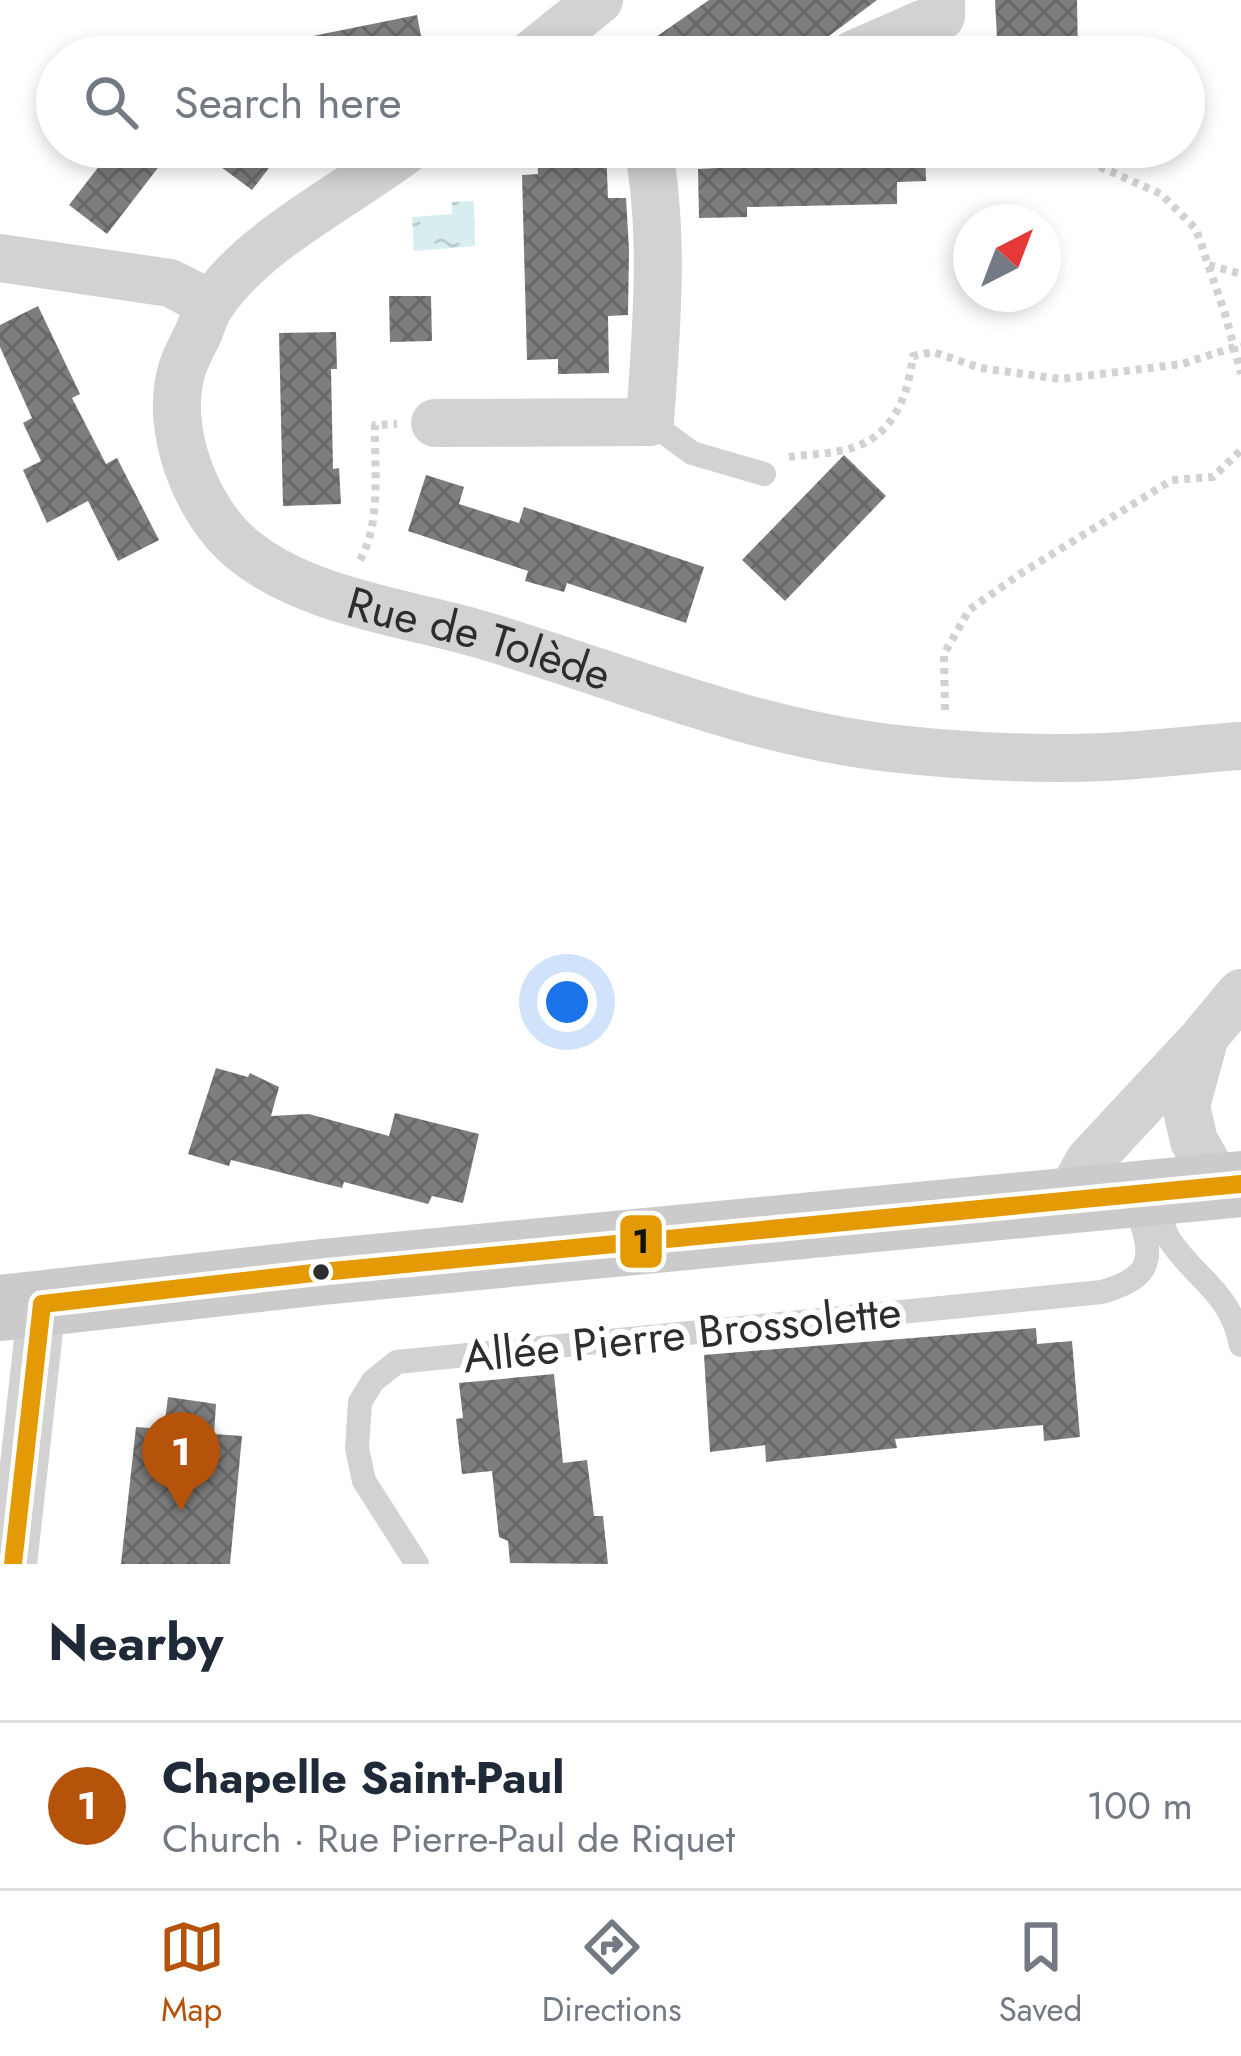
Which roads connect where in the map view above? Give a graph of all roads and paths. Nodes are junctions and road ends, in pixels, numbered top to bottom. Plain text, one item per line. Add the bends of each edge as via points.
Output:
1 (598, 0) edge
2 (941, 0) edge
3 (567, 36) edge
4 (895, 36) edge
5 (383, 168) edge
6 (652, 168) edge
7 (1103, 168) edge
8 (0, 258) edge
9 (1208, 264) junction
10 (1241, 274) edge
11 (211, 304) junction
12 (1238, 346) edge
13 (1241, 374) edge
14 (650, 422) junction
15 (435, 423) joint
16 (1241, 450) edge
17 (764, 474) joint
18 (325, 592) junction
19 (1241, 746) edge
20 (946, 753) junction
21 (1241, 994) edge
22 (1205, 1036) junction
23 (1230, 1185) edge
24 (1072, 1200) junction
25 (21, 1306) edge
26 (1241, 1346) edge
27 (13, 1564) edge
28 (417, 1564) edge

1 - 3 street
2 - 4 street via 941,16
5 - 11 street, Rue de Tolède via 269,243
6 - 14 street via 657,315
7 - 9 path via 1161,194 1196,230
8 - 11 street via 170,283
9 - 10 path
9 - 12 path
11 - 18 street, Rue de Tolède via 178,393 198,494 240,547 273,572
12 - 13 path
12 - 17 path via 1182,364 1060,379 933,352 914,356 892,422 856,446 778,459
14 - 15 street
14 - 17 lane via 692,453
15 - 18 path via 375,425 370,541
16 - 20 path via 1213,477 1172,480 968,610 944,654
18 - 20 street, Rue de Tolède via 796,732
19 - 20 street, Rue de Tolède via 1105,757
21 - 22 street
22 - 23 street via 1186,1106 1194,1141
22 - 24 street via 1089,1160
23 - 24 street
24 - 25 street
25 - 27 street
26 - 28 lane, Allée Pierre Brossolette via 1228,1307 1150,1216 1142,1271 1102,1292 397,1362 360,1402 357,1448 364,1481

